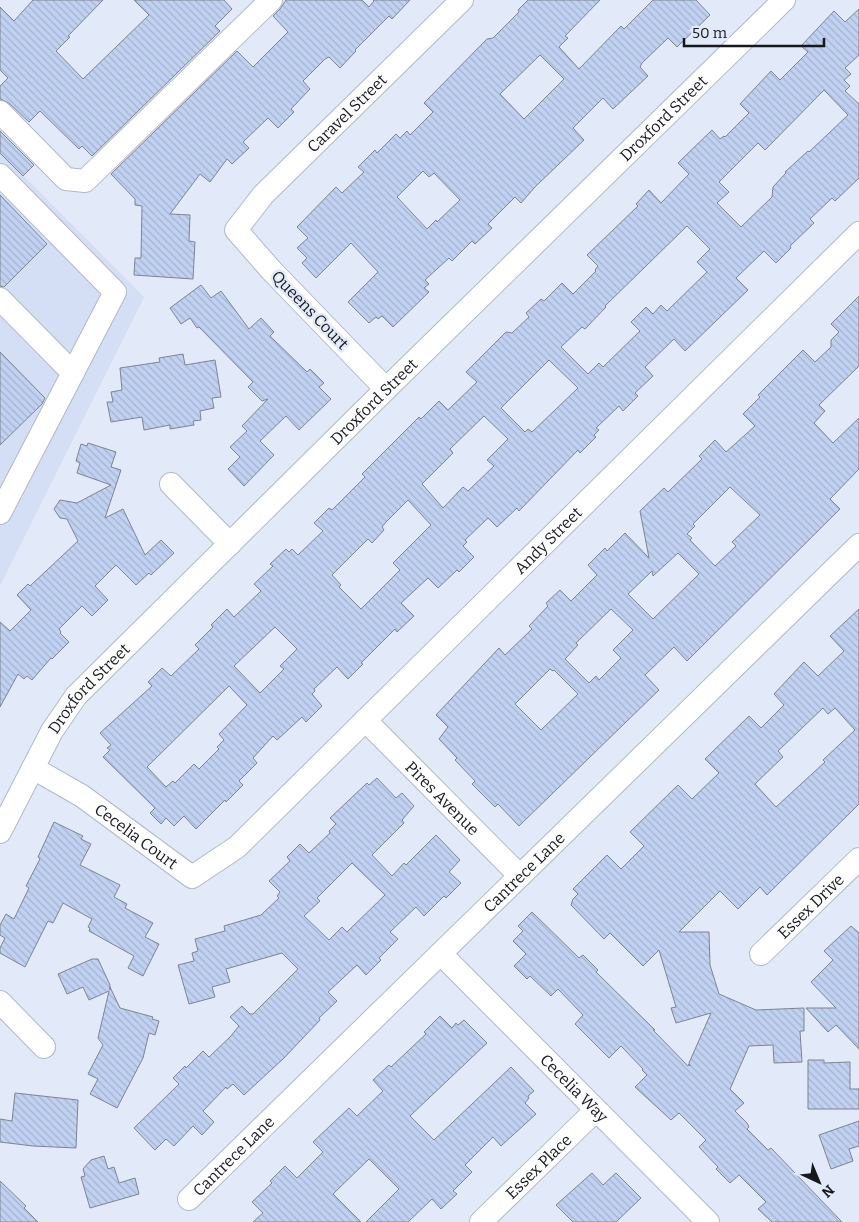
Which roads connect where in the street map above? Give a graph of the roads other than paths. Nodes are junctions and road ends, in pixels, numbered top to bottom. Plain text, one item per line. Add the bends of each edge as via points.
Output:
1 (271, 0) edge
2 (462, 0) edge
3 (784, 0) edge
4 (0, 112) edge
5 (0, 175) edge
6 (236, 230) joint
7 (859, 233) edge
8 (0, 299) edge
9 (73, 373) junction
10 (386, 389) junction
11 (171, 484) dead end
12 (0, 513) edge
13 (230, 544) junction
14 (859, 545) edge
15 (365, 720) junction
16 (33, 768) junction
17 (0, 832) edge
18 (238, 847) joint
19 (859, 859) edge
20 (520, 876) junction
21 (441, 954) junction
22 (761, 954) dead end
23 (0, 1002) edge
24 (44, 1047) dead end
25 (596, 1110) junction
26 (189, 1199) dead end
27 (481, 1222) edge
28 (708, 1222) edge

1 - 4 street via 85,181 66,179
2 - 6 street, Caravel Street via 263,195
3 - 10 street, Droxford Street
5 - 9 street via 115,292
6 - 10 street, Queens Court
7 - 15 street, Andy Street
8 - 9 street
9 - 12 street
10 - 13 street, Droxford Street
11 - 13 street
13 - 16 street, Droxford Street via 76,696
14 - 20 street, Cantrece Lane
15 - 18 street, Andy Street
15 - 20 street, Pires Avenue
16 - 17 street, Droxford Street
16 - 18 street, Cecelia Court via 82,796 192,877
19 - 22 street, Essex Drive
20 - 21 street, Cantrece Lane
21 - 25 street, Cecelia Way
21 - 26 street, Cantrece Lane
23 - 24 street
25 - 27 street, Essex Place
25 - 28 street, Cecelia Way

